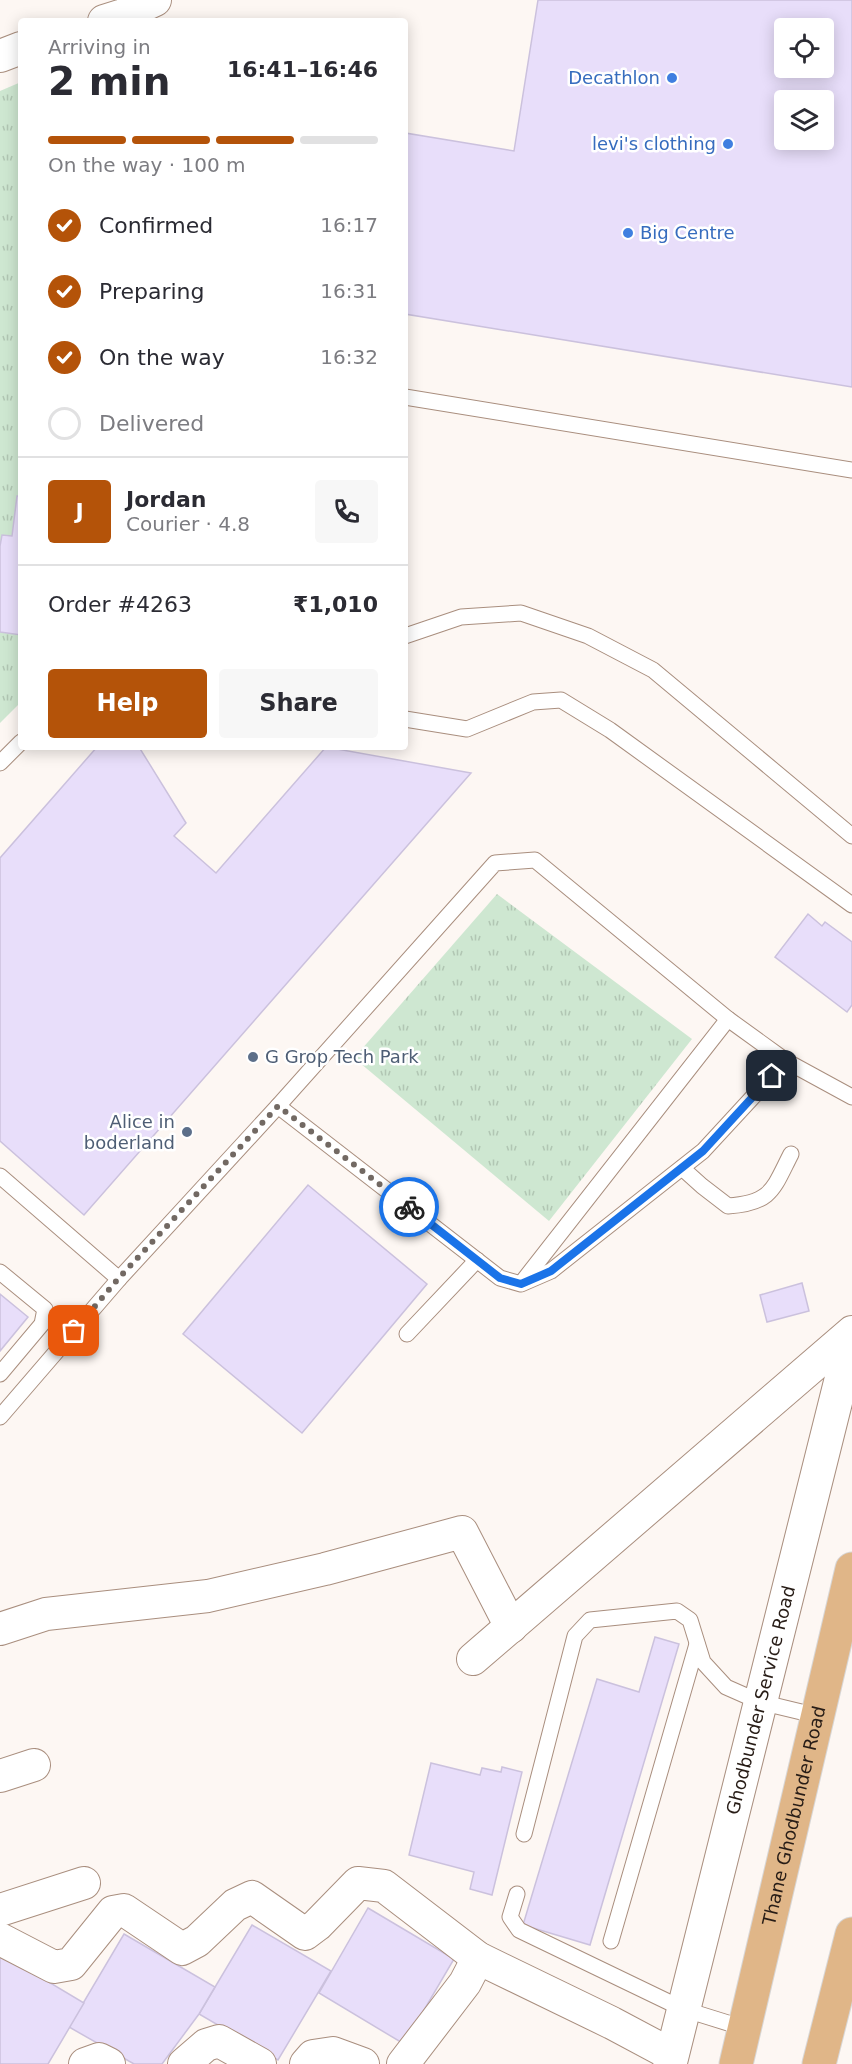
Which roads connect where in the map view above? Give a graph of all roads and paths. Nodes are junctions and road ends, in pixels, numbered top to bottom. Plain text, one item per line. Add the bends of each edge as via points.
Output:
1 (142, 3) edge
2 (110, 18) edge
3 (18, 49) edge
4 (0, 56) edge
5 (408, 397) edge
6 (852, 470) edge
7 (408, 635) edge
8 (408, 719) edge
9 (18, 745) edge
10 (0, 763) edge
11 (852, 836) edge
12 (852, 905) edge
13 (728, 1019) junction
14 (786, 1061) junction
15 (852, 1097) edge
16 (278, 1106) junction
17 (791, 1154) dead end
18 (682, 1168) junction
19 (0, 1176) edge
20 (477, 1260) junction
21 (0, 1272) edge
22 (118, 1279) junction
23 (521, 1284) junction
24 (407, 1334) dead end
25 (852, 1334) edge
26 (0, 1374) edge
27 (0, 1417) edge
28 (852, 1569) edge
29 (511, 1627) junction
30 (0, 1629) edge
31 (698, 1644) junction
32 (473, 1659) dead end
33 (760, 1702) junction
34 (818, 1716) junction
35 (34, 1765) dead end
36 (0, 1776) edge
37 (524, 1834) dead end
38 (84, 1883) dead end
39 (517, 1894) dead end
40 (0, 1910) edge
41 (852, 1934) edge
42 (0, 1939) edge
43 (611, 1941) dead end
44 (478, 1958) junction
45 (683, 2009) junction
46 (744, 2028) junction
47 (671, 2059) edge
48 (85, 2064) edge
49 (109, 2064) edge
50 (184, 2064) edge
51 (260, 2064) edge
52 (306, 2064) edge
53 (363, 2064) edge
54 (404, 2064) edge
55 (736, 2064) edge
56 (819, 2064) edge

1 - 2 street
3 - 4 street
5 - 6 lane
7 - 11 lane via 460,617 521,613 588,636 653,670
8 - 12 lane via 466,729 533,702 561,700 610,730
9 - 10 lane
13 - 14 lane
13 - 16 lane via 535,860 495,863
13 - 23 lane
14 - 15 lane
14 - 18 lane via 703,1151
16 - 20 lane
16 - 22 lane
17 - 18 lane via 772,1192 748,1205 728,1206
18 - 23 lane via 551,1271
19 - 22 lane
20 - 23 lane via 500,1278
20 - 24 lane
21 - 26 lane via 45,1309 42,1324
22 - 27 lane
25 - 29 street
25 - 33 street, Ghodbunder Service Road
28 - 34 main road, Thane Ghodbunder Road
29 - 30 street via 462,1532 208,1596 46,1614
29 - 32 street
31 - 33 lane via 703,1662 726,1687
31 - 37 lane via 690,1620 676,1611 590,1620 575,1636
31 - 43 lane
33 - 34 lane
33 - 45 street, Ghodbunder Service Road
34 - 46 main road, Thane Ghodbunder Road
35 - 36 street
38 - 40 street
39 - 45 lane via 510,1917 519,1930
41 - 56 main road
42 - 44 street via 54,1967 71,1964 113,1912 124,1910 182,1949 197,1941 235,1905 252,1897 305,1934 358,1883 384,1886
44 - 47 street via 612,2023
44 - 54 street via 465,1983
45 - 46 lane
45 - 47 street, Ghodbunder Service Road
46 - 55 main road, Thane Ghodbunder Road
48 - 49 street via 99,2059
50 - 51 street via 206,2045 219,2041
52 - 53 street via 313,2056 333,2053

